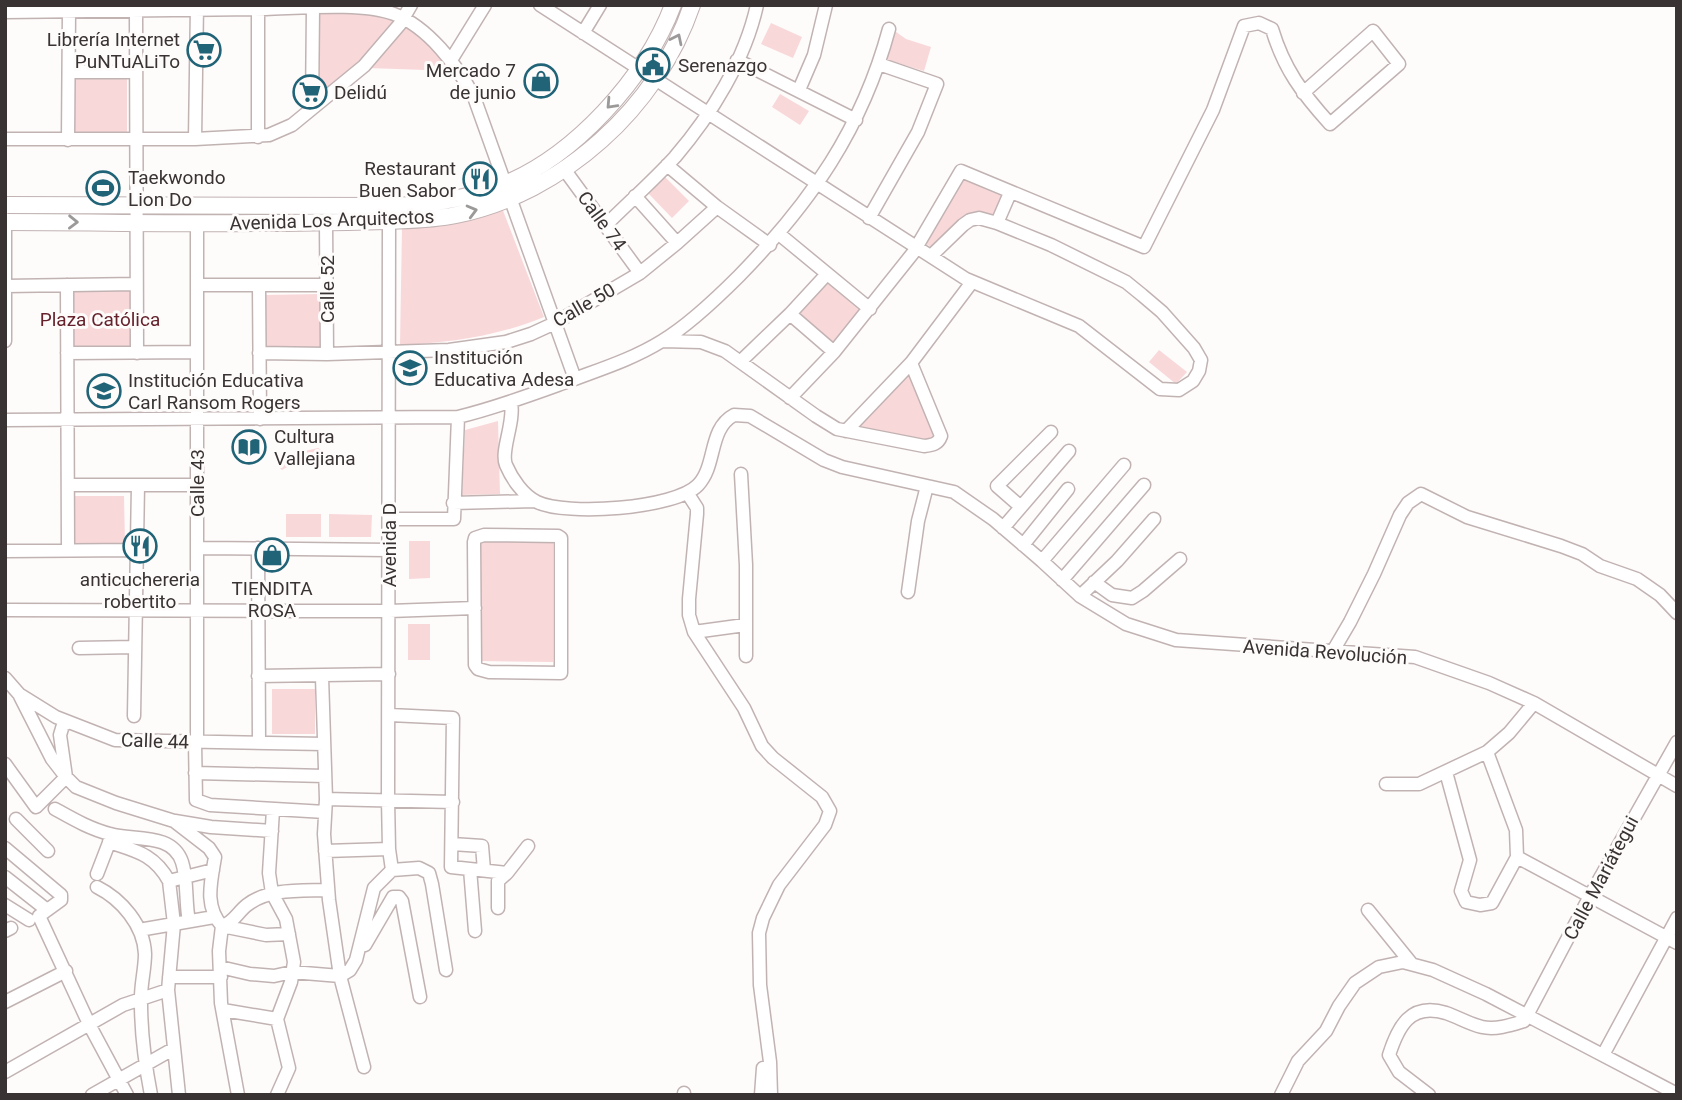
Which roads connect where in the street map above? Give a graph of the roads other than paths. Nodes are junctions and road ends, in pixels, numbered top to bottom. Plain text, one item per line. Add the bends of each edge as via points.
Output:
1 (6, 5) edge
2 (411, 5) edge
3 (485, 5) edge
4 (540, 5) edge
5 (600, 5) edge
6 (673, 5) edge
7 (692, 5) edge
8 (757, 5) edge
9 (826, 5) edge
10 (197, 7) edge
11 (258, 7) edge
12 (313, 8) junction
13 (136, 10) junction
14 (69, 12) junction
15 (5, 13) edge
16 (404, 19) junction
17 (889, 29) dead end
18 (583, 33) junction
19 (451, 60) junction
20 (737, 60) junction
21 (879, 64) junction
22 (638, 69) junction
23 (69, 72) junction
24 (135, 72) junction
25 (654, 80) junction
26 (799, 90) junction
27 (1303, 93) junction
28 (312, 107) junction
29 (706, 114) junction
30 (856, 120) junction
31 (258, 136) junction
32 (5, 139) edge
33 (134, 139) junction
34 (195, 139) junction
35 (68, 140) junction
36 (667, 165) junction
37 (564, 169) junction
38 (817, 185) junction
39 (506, 192) junction
40 (1010, 193) junction
41 (635, 196) junction
42 (5, 205) edge
43 (136, 205) junction
44 (717, 206) junction
45 (869, 218) junction
46 (5, 221) edge
47 (389, 221) junction
48 (135, 223) junction
49 (197, 223) junction
50 (326, 223) junction
51 (997, 223) junction
52 (605, 226) junction
53 (779, 234) junction
54 (677, 243) junction
55 (769, 245) junction
56 (917, 246) junction
57 (932, 255) junction
58 (640, 273) junction
59 (826, 275) junction
60 (972, 282) junction
61 (136, 284) junction
62 (67, 285) junction
63 (197, 285) junction
64 (259, 285) junction
65 (327, 285) junction
66 (6, 286) edge
67 (870, 309) junction
68 (790, 314) junction
69 (555, 324) junction
70 (5, 341) edge
71 (663, 341) junction
72 (390, 351) junction
73 (197, 352) junction
74 (834, 352) junction
75 (136, 353) junction
76 (260, 353) junction
77 (67, 354) junction
78 (327, 354) junction
79 (741, 361) junction
80 (911, 362) junction
81 (575, 379) junction
82 (790, 398) junction
83 (511, 402) junction
84 (388, 417) junction
85 (458, 417) junction
86 (68, 419) junction
87 (197, 419) junction
88 (260, 419) junction
89 (5, 420) edge
90 (846, 431) junction
91 (1051, 432) dead end
92 (1069, 451) dead end
93 (1124, 465) dead end
94 (741, 474) dead end
95 (69, 485) junction
96 (138, 485) junction
97 (197, 485) junction
98 (1144, 485) dead end
99 (927, 486) junction
100 (1068, 489) dead end
101 (688, 494) junction
102 (534, 501) junction
103 (453, 503) junction
104 (1021, 507) junction
105 (388, 519) junction
106 (1154, 519) dead end
107 (1003, 528) junction
108 (1023, 545) junction
109 (197, 548) junction
110 (258, 548) junction
111 (68, 550) junction
112 (137, 550) junction
113 (389, 550) junction
114 (5, 551) edge
115 (1180, 559) dead end
116 (1042, 561) junction
117 (1062, 580) junction
118 (1094, 582) junction
119 (908, 592) dead end
120 (1080, 596) junction
121 (475, 608) junction
122 (5, 610) edge
123 (136, 610) junction
124 (197, 610) junction
125 (258, 611) junction
126 (389, 611) junction
127 (1677, 613) edge
128 (745, 625) junction
129 (694, 632) junction
130 (135, 647) junction
131 (79, 648) dead end
132 (1333, 652) junction
133 (746, 656) dead end
134 (389, 674) junction
135 (258, 676) junction
136 (322, 677) junction
137 (5, 678) edge
138 (19, 694) junction
139 (1535, 703) junction
140 (390, 715) junction
141 (134, 716) dead end
142 (68, 723) junction
143 (196, 742) junction
144 (1677, 742) edge
145 (259, 743) junction
146 (324, 744) junction
147 (1487, 752) junction
148 (5, 764) edge
149 (1661, 769) junction
150 (1677, 771) edge
151 (1446, 772) junction
152 (195, 773) junction
153 (325, 776) junction
154 (66, 777) junction
155 (1386, 784) dead end
156 (1677, 786) edge
157 (388, 799) junction
158 (453, 802) junction
159 (325, 805) junction
160 (55, 809) dead end
161 (273, 810) junction
162 (16, 819) dead end
163 (174, 821) junction
164 (272, 831) junction
165 (110, 839) junction
166 (452, 844) junction
167 (528, 846) dead end
168 (5, 848) edge
169 (389, 849) junction
170 (48, 851) dead end
171 (325, 851) junction
172 (1517, 857) junction
173 (470, 869) junction
174 (213, 870) junction
175 (392, 870) junction
176 (484, 870) junction
177 (507, 873) junction
178 (5, 877) edge
179 (185, 877) junction
180 (169, 881) junction
181 (328, 890) junction
182 (272, 893) junction
183 (1590, 896) junction
184 (5, 905) edge
185 (498, 908) dead end
186 (1368, 909) dead end
187 (47, 910) junction
188 (1677, 918) edge
189 (29, 920) dead end
190 (189, 921) junction
191 (218, 922) junction
192 (174, 924) junction
193 (139, 930) junction
194 (475, 931) dead end
195 (289, 934) junction
196 (1671, 940) edge
197 (356, 960) junction
198 (1411, 963) junction
199 (446, 970) dead end
200 (66, 971) junction
201 (220, 972) junction
202 (292, 972) junction
203 (340, 976) junction
204 (169, 984) junction
205 (420, 997) dead end
206 (141, 998) junction
207 (5, 1002) edge
208 (223, 1010) junction
209 (1529, 1015) junction
210 (276, 1019) junction
211 (90, 1026) junction
212 (765, 1036) junction
213 (173, 1049) junction
214 (1603, 1055) junction
215 (146, 1067) junction
216 (364, 1067) dead end
217 (5, 1072) edge
218 (120, 1081) junction
219 (1677, 1094) edge
220 (92, 1095) edge
221 (127, 1095) edge
222 (151, 1095) edge
223 (179, 1095) edge
224 (237, 1095) edge
225 (277, 1095) edge
226 (761, 1095) edge
227 (771, 1095) edge
228 (1281, 1095) edge
229 (1429, 1095) edge

1 - 15 street
2 - 16 street
3 - 19 street
4 - 18 street
5 - 18 street
6 - 22 main road, Avenida Los Arquitectos
25 -> 7 main road, Avenida Los Arquitectos
8 - 20 street
9 - 26 street via 814,55
10 - 11 street
10 - 13 street
10 - 34 street
11 - 12 street
11 - 31 street
12 - 16 street via 372,9
12 - 28 street
13 - 14 street
13 - 24 street
14 - 15 street
14 - 23 street
16 - 19 street
16 - 28 street via 364,66
17 - 21 street
18 - 22 street
19 - 39 street via 474,97
20 - 26 street
20 - 29 street
21 - 30 street
21 - 45 street via 937,84 918,132
22 - 25 street
22 -> 39 main road, Avenida Los Arquitectos via 593,123
23 - 24 street
23 - 35 street
24 - 33 street
25 - 29 street
25 - 37 main road, Avenida Los Arquitectos via 618,124
26 - 30 street
27 - 27 street via 1373,31 1399,64 1330,124
27 - 40 street via 1285,65 1272,29 1259,23 1244,26 1213,110 1144,247
28 - 31 street via 292,125
29 - 36 street
29 - 38 street
30 - 38 street
31 - 34 street
32 - 35 street
33 - 34 street
33 - 35 street
33 - 43 street
36 - 41 street
36 - 44 street
37 - 39 main road, Avenida Los Arquitectos
37 - 52 street, Calle 74
38 - 45 street
38 - 53 street
39 - 43 main road, Avenida Los Arquitectos via 396,206
47 -> 39 main road, Avenida Los Arquitectos via 456,215
39 - 69 street
40 - 51 street
40 - 56 street via 961,171
41 - 52 street
41 - 54 street
42 - 43 main road, Avenida Los Arquitectos
43 - 48 street
44 - 54 street, Calle 50
44 - 55 street
45 - 56 street
46 -> 48 main road, Avenida Los Arquitectos
46 - 66 street
47 - 50 main road, Avenida Los Arquitectos
47 - 72 street, Avenida D
48 - 49 main road, Avenida Los Arquitectos
48 - 61 street
49 - 50 main road, Avenida Los Arquitectos
49 - 63 street, Calle 43
50 - 65 street, Calle 52
51 - 57 street via 970,220
51 - 60 street via 1126,282 1190,342 1201,360 1199,371 1179,390 1160,389 1079,326
52 - 58 street, Calle 74
53 - 55 street
53 - 59 street
54 - 58 street, Calle 50
55 - 71 street via 719,296
56 - 57 street
56 - 67 street
57 - 60 street
58 - 69 street, Calle 50
59 - 67 street
59 - 68 street
60 - 80 street
61 - 62 street
61 - 75 street
62 - 66 street
62 - 77 street
63 - 64 street
63 - 73 street, Calle 43
64 - 65 street
64 - 76 street
65 - 78 street, Calle 52
66 - 70 street
67 - 74 street
68 - 74 street
68 - 79 street
69 - 72 street, Calle 50 via 506,342 449,350
69 - 81 street
71 - 79 street via 707,344
71 - 81 street
72 - 78 street, Calle 50
72 - 84 street, Avenida D
73 - 75 street
73 - 87 street, Calle 43
74 - 82 street
75 - 77 street
76 - 78 street, Calle 50
76 - 88 street
77 - 86 street
79 - 82 street
80 - 90 street
80 - 90 street via 938,427 939,441 924,446
81 - 83 street
82 - 90 street
83 - 85 street
83 - 102 street via 513,419 504,461 513,479
84 - 85 street
84 - 88 street
84 - 105 street, Avenida D
85 - 103 street
86 - 87 street
86 - 89 street
86 - 95 street
87 - 88 street
87 - 97 street, Calle 43
91 - 104 street via 997,486
92 - 104 street
93 - 116 street
94 - 128 street
95 - 96 street
95 - 111 street
96 - 97 street
96 - 112 street
97 - 109 street, Calle 43
98 - 117 street
99 - 101 street, Avenida Revolución via 842,467 741,414 730,417 719,429 703,479
99 - 107 street, Avenida Revolución via 954,492
99 - 119 street
100 - 108 street
101 - 102 street via 626,507 570,507
101 - 129 street via 697,508 689,599
102 - 103 street
103 - 105 street via 454,519
104 - 107 street
105 - 113 street, Avenida D
106 - 118 street
107 - 108 street, Avenida Revolución
108 - 116 street, Avenida Revolución
109 - 110 street
109 - 124 street, Calle 43
110 - 113 street
110 - 125 street
111 - 112 street
111 - 114 street
112 - 123 street
113 - 126 street, Avenida D
115 - 118 street via 1132,598 1112,595
116 - 117 street, Avenida Revolución
117 - 120 street, Avenida Revolución
118 - 120 street
120 - 132 street, Avenida Revolución via 1126,624 1175,640
121 - 121 street via 475,538 561,538 561,673 478,669
121 - 126 street
122 - 123 street
123 - 124 street
123 - 130 street
124 - 125 street
124 - 143 street, Calle 43
125 - 126 street
125 - 135 street
126 - 134 street, Avenida D
127 - 132 street via 1637,579 1525,533 1467,517 1419,494 1399,514
128 - 129 street
128 - 133 street
129 - 212 street via 744,708 762,746 829,808 825,825 788,873 761,924
130 - 131 street
130 - 141 street
132 - 139 street, Avenida Revolución via 1415,657
134 - 136 street
134 - 140 street, Avenida D
135 - 136 street
135 - 145 street
136 - 146 street
137 - 138 street, Calle 44
138 - 142 street, Calle 44
138 - 154 street via 52,760
139 - 147 street
139 - 149 street, Avenida Revolución
140 - 157 street, Avenida D
140 - 158 street via 453,718
142 - 143 street, Calle 44 via 115,740
142 - 154 street via 60,735
143 - 145 street, Calle 44
143 - 152 street, Calle 43
144 - 149 street, Calle Mariátegui
145 - 146 street, Calle 44
146 - 153 street
147 - 151 street
147 - 172 street via 1516,830
148 - 154 street via 36,807
149 - 150 street, Avenida Revolución
149 - 156 street, Avenida Revolución
149 - 183 street, Calle Mariátegui
151 - 155 street via 1419,784
151 - 172 street via 1470,860 1461,891 1466,902 1492,903
152 - 153 street
152 - 161 street, Calle 43 via 197,800
153 - 159 street
154 - 163 street via 87,793
157 - 158 street
157 - 159 street
157 - 169 street, Avenida D
158 - 166 street
159 - 161 street
159 - 171 street
160 - 165 street
161 - 164 street
162 - 170 street
163 - 164 street
163 - 174 street via 209,848 215,857
164 - 182 street
165 - 179 street via 141,837 163,843 181,859
165 - 180 street via 150,857
165 - 193 street via 97,881 121,902
166 - 173 street via 452,867
166 - 176 street via 482,846
167 - 177 street
168 - 187 street via 61,895
169 - 171 street
169 - 175 street, Avenida D
171 - 181 street
172 - 183 street
173 - 176 street
173 - 194 street
174 - 179 street
174 - 191 street via 209,896
175 - 197 street via 374,888
175 - 199 street via 419,868 429,873
176 - 177 street
177 - 185 street via 498,881
178 - 187 street
179 - 180 street
179 - 190 street
180 - 192 street
181 - 182 street
181 - 203 street
182 - 191 street via 247,905 228,925
182 - 195 street
183 - 196 street
183 - 209 street, Calle Mariátegui
184 - 189 street
186 - 198 street
187 - 200 street via 40,916
188 - 196 street
190 - 191 street
190 - 192 street
191 - 195 street via 265,935
191 - 201 street
192 - 193 street
192 - 204 street
193 - 206 street via 145,955
195 - 202 street
196 - 214 street
197 - 203 street
197 - 205 street via 393,897 399,897
198 - 209 street
198 - 228 street via 1379,967 1355,983 1326,1031 1298,1061
200 - 207 street
200 - 211 street
201 - 202 street via 274,976
201 - 204 street
201 - 208 street
202 - 203 street
202 - 210 street
203 - 216 street
204 - 206 street
204 - 213 street
206 - 211 street
206 - 215 street
208 - 210 street
208 - 224 street
209 - 214 street
209 - 229 street via 1505,1027 1483,1027 1442,1012 1422,1011 1403,1021 1389,1055 1399,1072
210 - 225 street via 289,1068
211 - 217 street
211 - 218 street
212 - 226 street
212 - 227 street
213 - 215 street
213 - 223 street
214 - 219 street
215 - 218 street
215 - 222 street
218 - 220 street
218 - 221 street

